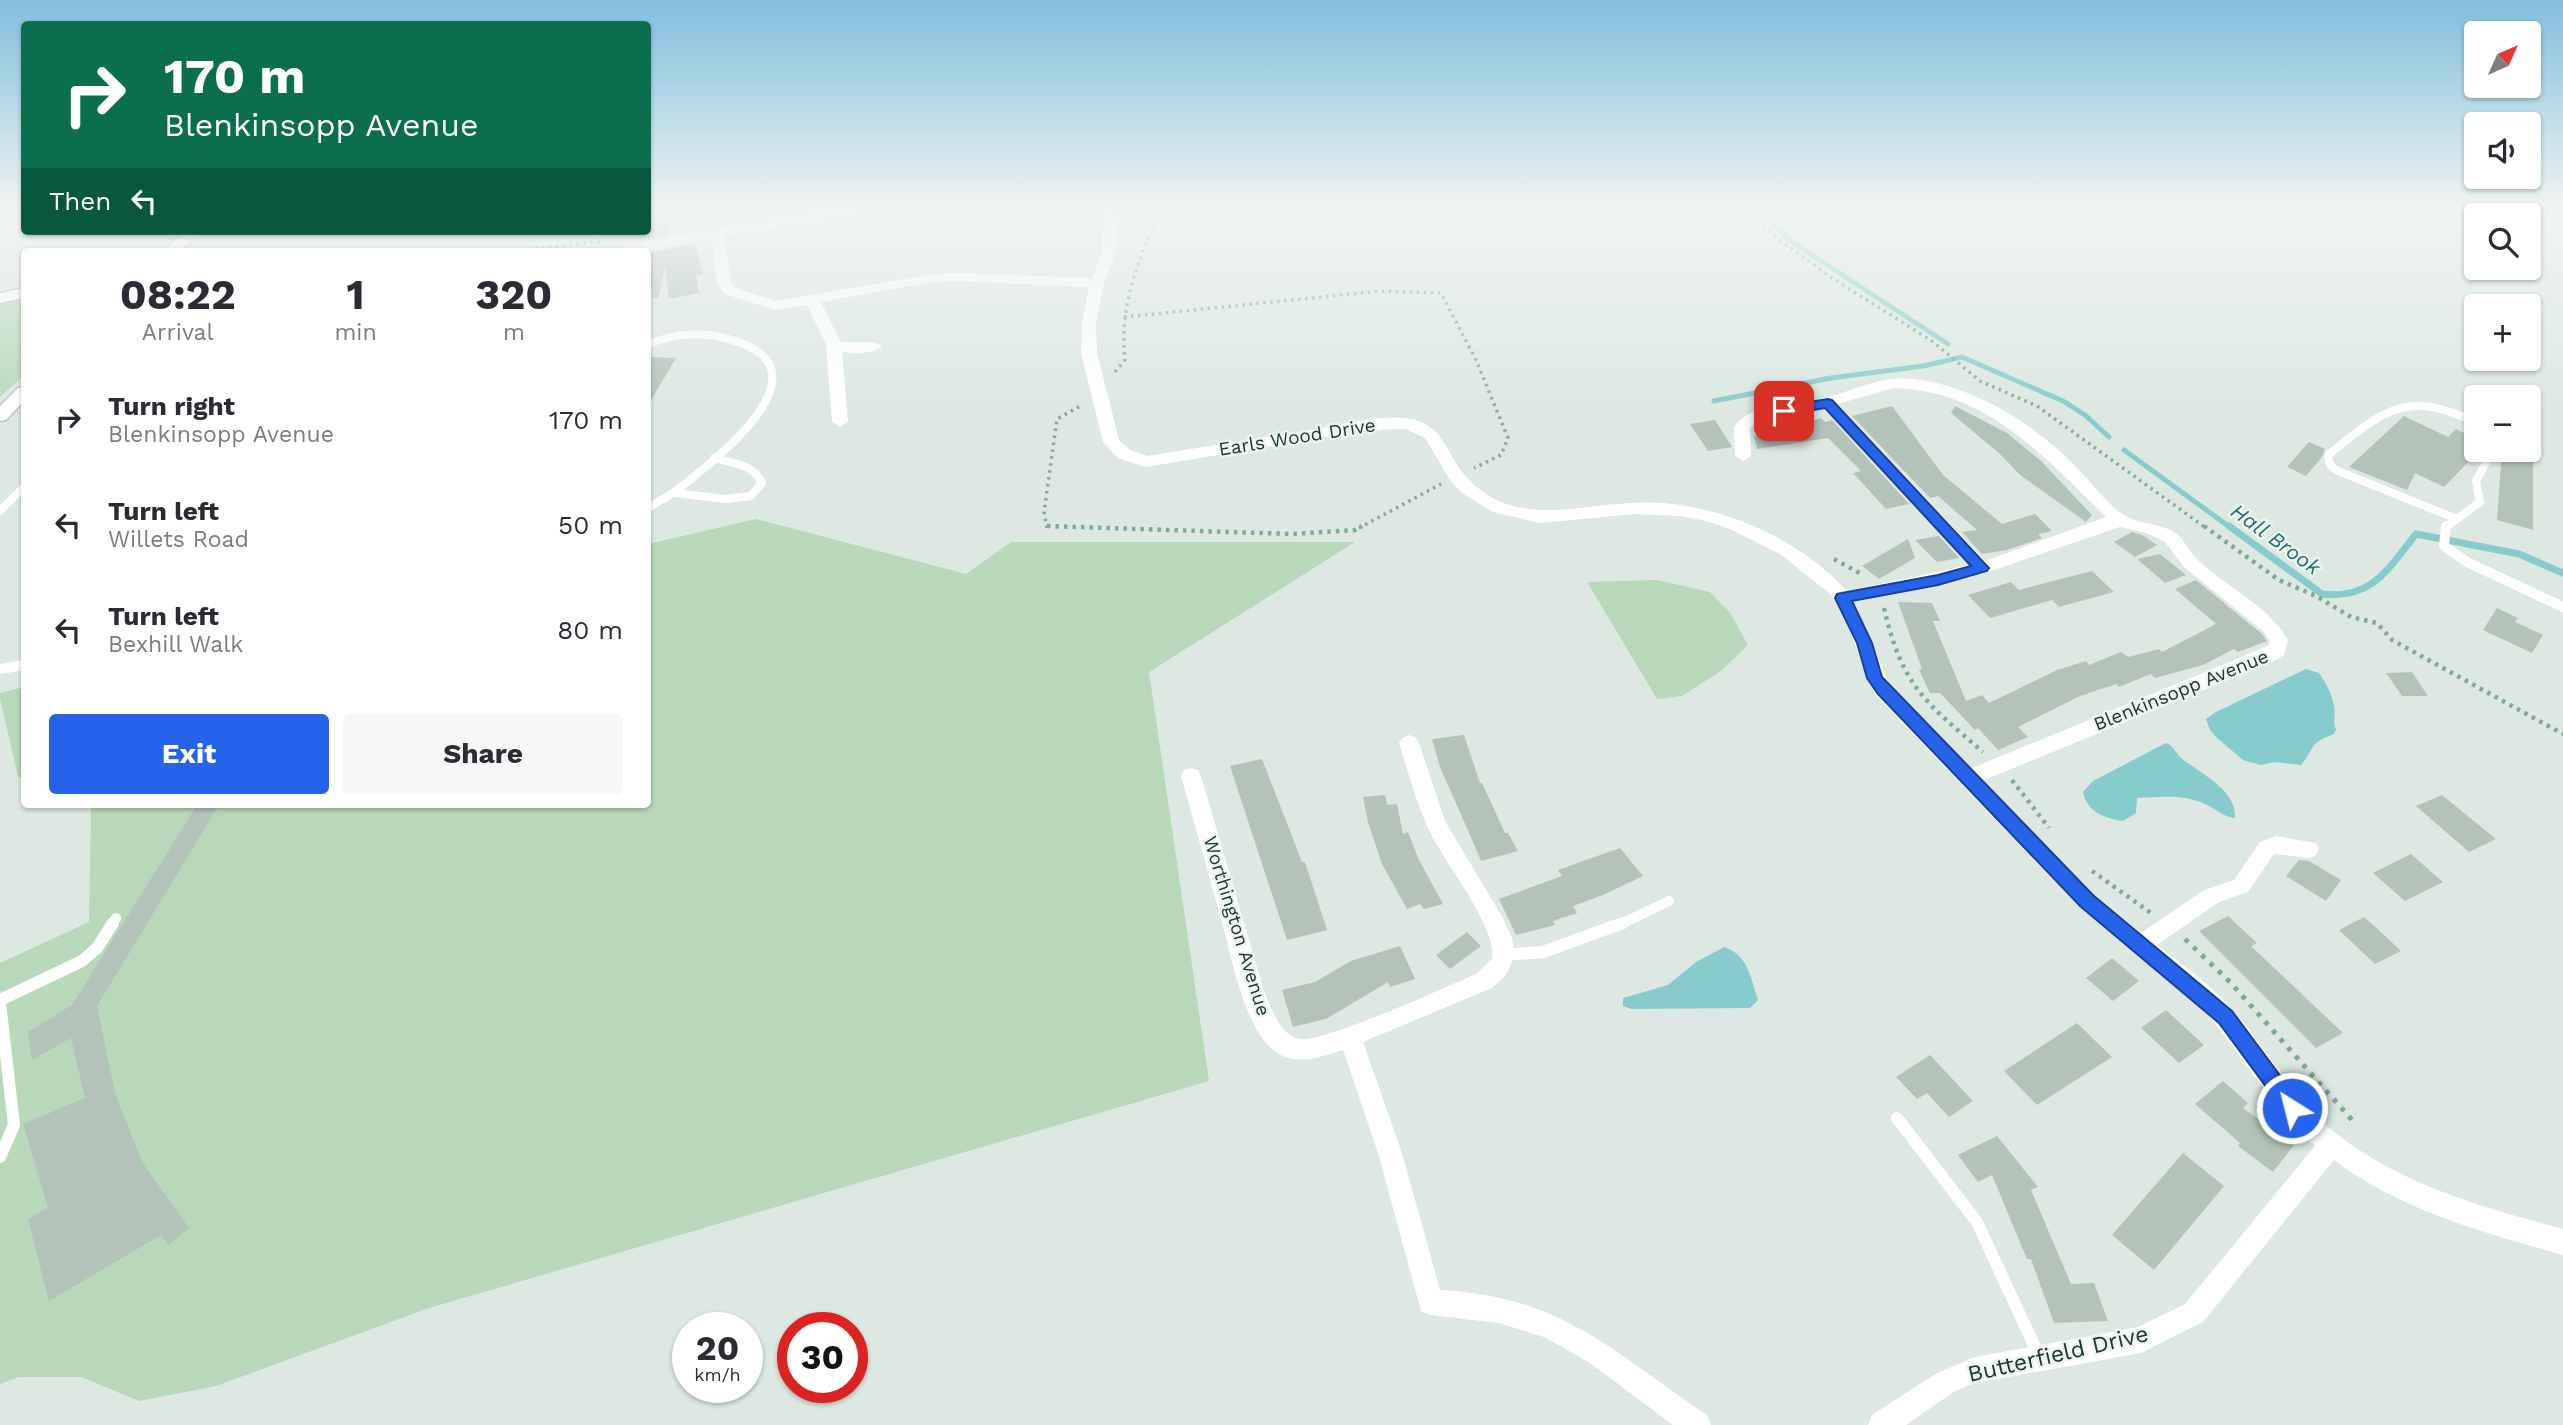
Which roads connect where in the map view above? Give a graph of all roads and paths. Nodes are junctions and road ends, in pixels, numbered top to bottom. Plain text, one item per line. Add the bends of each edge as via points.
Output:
1 (724, 278) edge
2 (933, 278) edge
3 (990, 278) edge
4 (1099, 278) edge
5 (1132, 278) edge
6 (1833, 278) edge
7 (1097, 283) junction
8 (21, 294) edge
9 (0, 298) edge
10 (813, 301) junction
11 (1124, 317) junction
12 (651, 343) edge
13 (834, 344) junction
14 (874, 346) dead end
15 (1111, 377) dead end
16 (21, 396) edge
17 (1088, 401) dead end
18 (1828, 403) junction
19 (0, 416) edge
20 (2464, 417) edge
21 (840, 422) dead end
22 (1743, 456) dead end
23 (714, 458) junction
24 (2486, 462) edge
25 (1456, 476) junction
26 (21, 490) edge
27 (673, 493) junction
28 (651, 506) edge
29 (0, 511) edge
30 (2457, 519) junction
31 (2120, 521) junction
32 (1828, 555) dead end
33 (1982, 568) junction
34 (1880, 591) junction
35 (1843, 598) junction
36 (2563, 607) edge
37 (21, 666) edge
38 (0, 670) edge
39 (2563, 734) edge
40 (1409, 743) dead end
41 (1998, 765) junction
42 (1191, 776) dead end
43 (1968, 778) junction
44 (2054, 834) dead end
45 (2309, 849) dead end
46 (2089, 869) dead end
47 (1669, 901) dead end
48 (116, 918) dead end
49 (2169, 925) junction
50 (2141, 945) junction
51 (1504, 955) junction
52 (0, 1001) edge
53 (1350, 1037) junction
54 (1897, 1118) dead end
55 (2353, 1121) dead end
56 (2332, 1144) junction
57 (0, 1157) edge
58 (2563, 1242) edge
59 (2040, 1357) junction
60 (1697, 1425) edge
61 (1882, 1425) edge

1 - 10 street via 729,291 776,306
2 - 10 street
3 - 7 street
4 - 7 street, Earls Wood Drive
5 - 11 path
6 - 39 path via 1952,356 1980,381 2037,406 2279,580 2358,621 2377,623 2392,640
7 - 25 street, Earls Wood Drive via 1089,352 1111,442 1124,454 1146,462 1367,425 1408,424 1433,437
8 - 9 main road
10 - 13 street
11 - 15 path via 1125,360
11 - 25 path via 1380,290 1441,293 1476,360 1508,438 1501,456
12 - 23 lane via 678,334 709,332 742,343 768,359 774,372 766,399 746,429
13 - 14 street via 850,349
13 - 21 street
16 - 19 main road
17 - 25 path via 1057,419 1044,512 1047,528 1292,534 1355,530
18 - 22 street via 1752,416 1742,427
18 - 31 street via 1892,383 1964,399 2038,441
18 - 33 street
20 - 30 lane via 2425,406 2390,410 2328,459 2338,471
23 - 27 lane
23 - 27 lane via 758,473 762,483 751,496 726,499
24 - 30 lane via 2476,481 2480,502
25 - 35 street, Earls Wood Drive via 1479,498 1530,515 1635,508 1709,516 1786,550
26 - 29 lane
27 - 28 lane
30 - 36 lane via 2445,527 2444,546 2467,562
31 - 33 street
31 - 41 street, Blenkinsopp Avenue via 2170,537 2190,563 2270,627 2279,640 2277,650
32 - 34 path via 1866,577
33 - 34 street
34 - 35 street
34 - 41 path via 1900,664 1909,680
35 - 43 street, Earls Wood Drive via 1879,684
37 - 38 lane
40 - 51 street via 1439,830 1494,926
41 - 43 street, Blenkinsopp Avenue
41 - 44 path
42 - 53 street, Worthington Avenue via 1266,1023 1281,1042 1296,1050
43 - 50 street, Earls Wood Drive via 2087,901
45 - 49 street via 2267,848 2241,887 2212,896
46 - 49 path
47 - 51 lane via 1602,932 1530,955
48 - 52 lane via 97,948 82,961
49 - 50 street
49 - 55 path via 2272,1027 2321,1090
50 - 56 street, Earls Wood Drive via 2225,1017 2292,1108
51 - 53 street, Worthington Avenue via 1499,968 1485,981
52 - 57 lane via 14,1125
53 - 60 street via 1390,1153 1430,1302 1482,1307 1565,1333
54 - 59 lane via 1977,1222
56 - 58 street, Earls Wood Drive via 2441,1205
56 - 59 street, Butterfield Drive via 2194,1313 2141,1340
59 - 61 street, Butterfield Drive via 1959,1376

